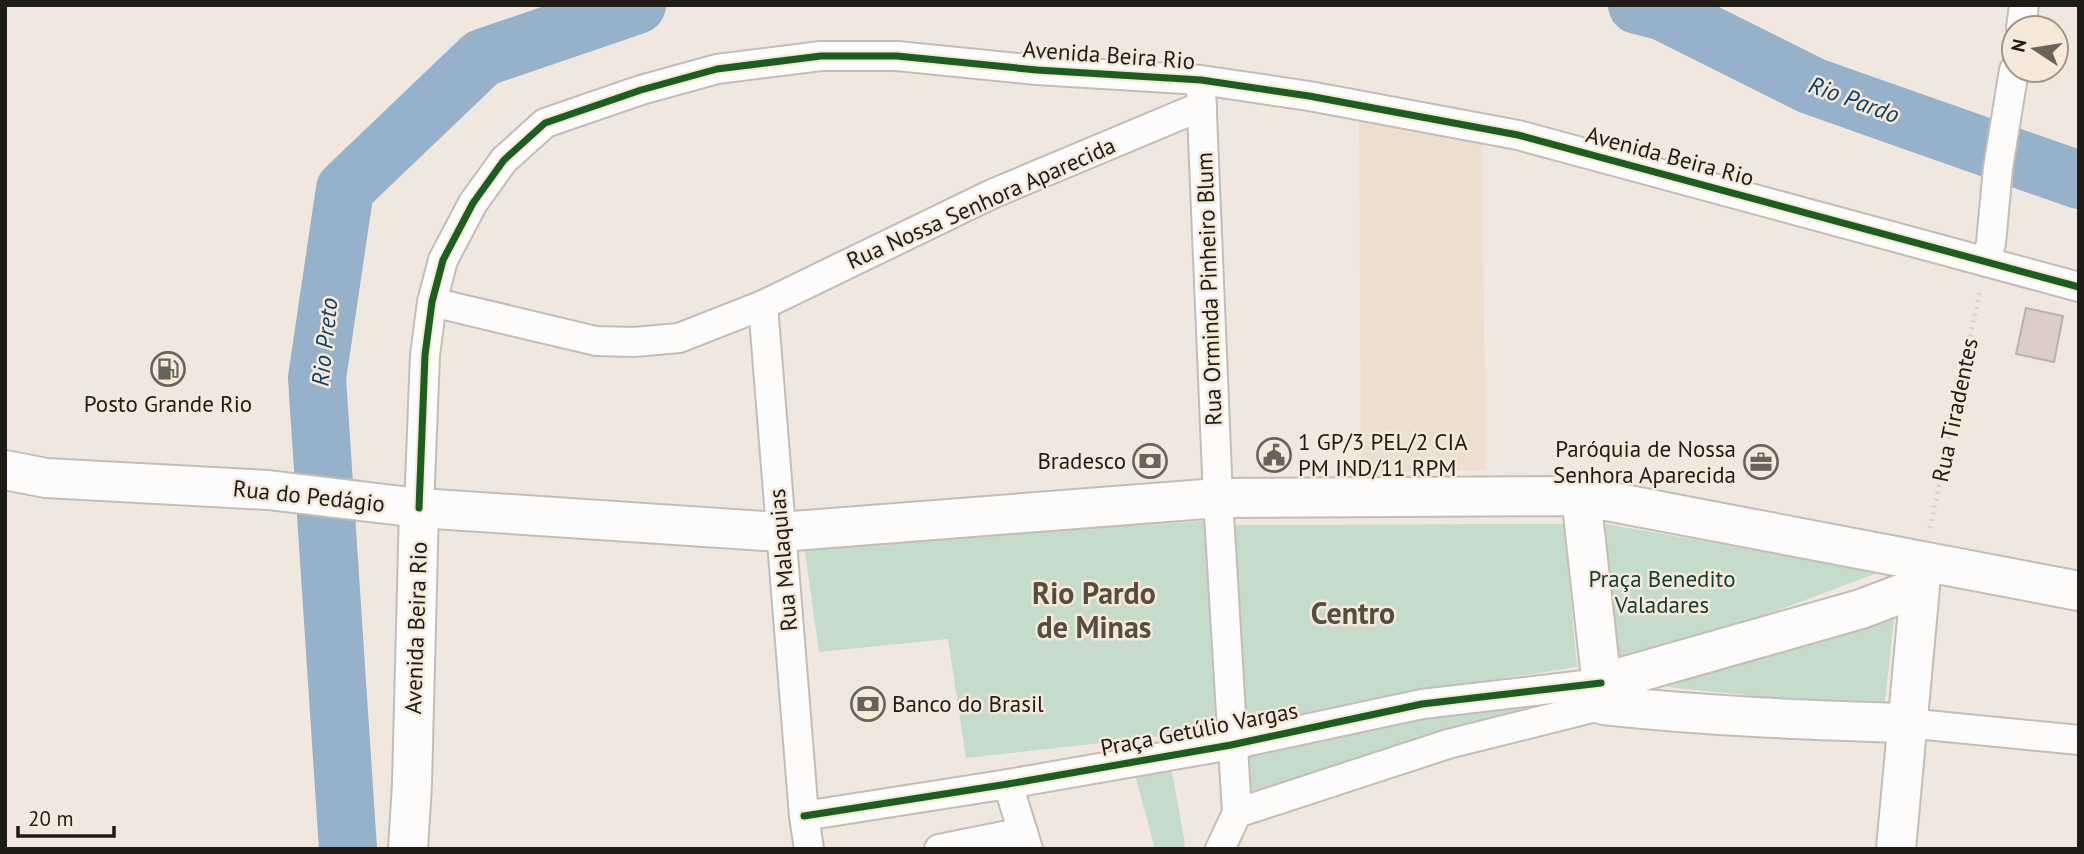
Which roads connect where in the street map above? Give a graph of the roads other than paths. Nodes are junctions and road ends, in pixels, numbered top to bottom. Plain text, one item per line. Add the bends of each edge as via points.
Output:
1 (2012, 84) edge
2 (1201, 93) junction
3 (1986, 262) junction
4 (2079, 287) edge
5 (432, 302) junction
6 (762, 305) junction
7 (5, 470) edge
8 (1581, 496) junction
9 (1218, 498) junction
10 (419, 508) junction
11 (780, 532) junction
12 (1921, 573) junction
13 (2079, 591) edge
14 (1603, 694) junction
15 (1906, 723) junction
16 (2079, 740) edge
17 (1231, 745) junction
18 (1008, 784) junction
19 (1237, 813) junction
20 (804, 816) junction
21 (1026, 841) edge
22 (408, 849) edge
23 (809, 849) edge
24 (939, 849) edge
25 (1220, 849) edge
26 (1896, 849) edge

1 - 3 street
2 - 3 street, Avenida Beira Rio via 1309,96 1518,135
2 - 5 street, Avenida Beira Rio via 897,56 821,56 717,69 545,123 504,160 473,203 443,260
2 - 6 street, Rua Nossa Senhora Aparecida
2 - 9 street, Rua Orminda Pinheiro Blum
3 - 4 street, Avenida Beira Rio
5 - 6 street, Rua Nossa Senhora Aparecida via 596,341 634,342 679,338
5 - 10 street, Avenida Beira Rio via 425,355
6 - 11 street, Rua Malaquias
7 - 10 main road, Rua do Pedágio via 46,478 268,490
8 - 9 main road
8 - 12 main road
8 - 14 main road
9 - 11 main road
9 - 17 street, Praça Getúlio Vargas
10 - 11 main road, Rua do Pedágio
10 - 22 main road, Avenida Beira Rio
11 - 20 street, Rua Malaquias
12 - 13 main road
12 - 14 main road via 1861,609
12 - 15 main road
14 - 15 main road via 1769,719
14 - 17 street, Praça Getúlio Vargas via 1422,705
14 - 19 street
15 - 16 street
15 - 26 main road
17 - 18 street, Praça Getúlio Vargas
17 - 19 street, Praça Getúlio Vargas
18 - 20 street, Praça Getúlio Vargas
18 - 21 street
19 - 25 street
20 - 23 street
21 - 24 street

